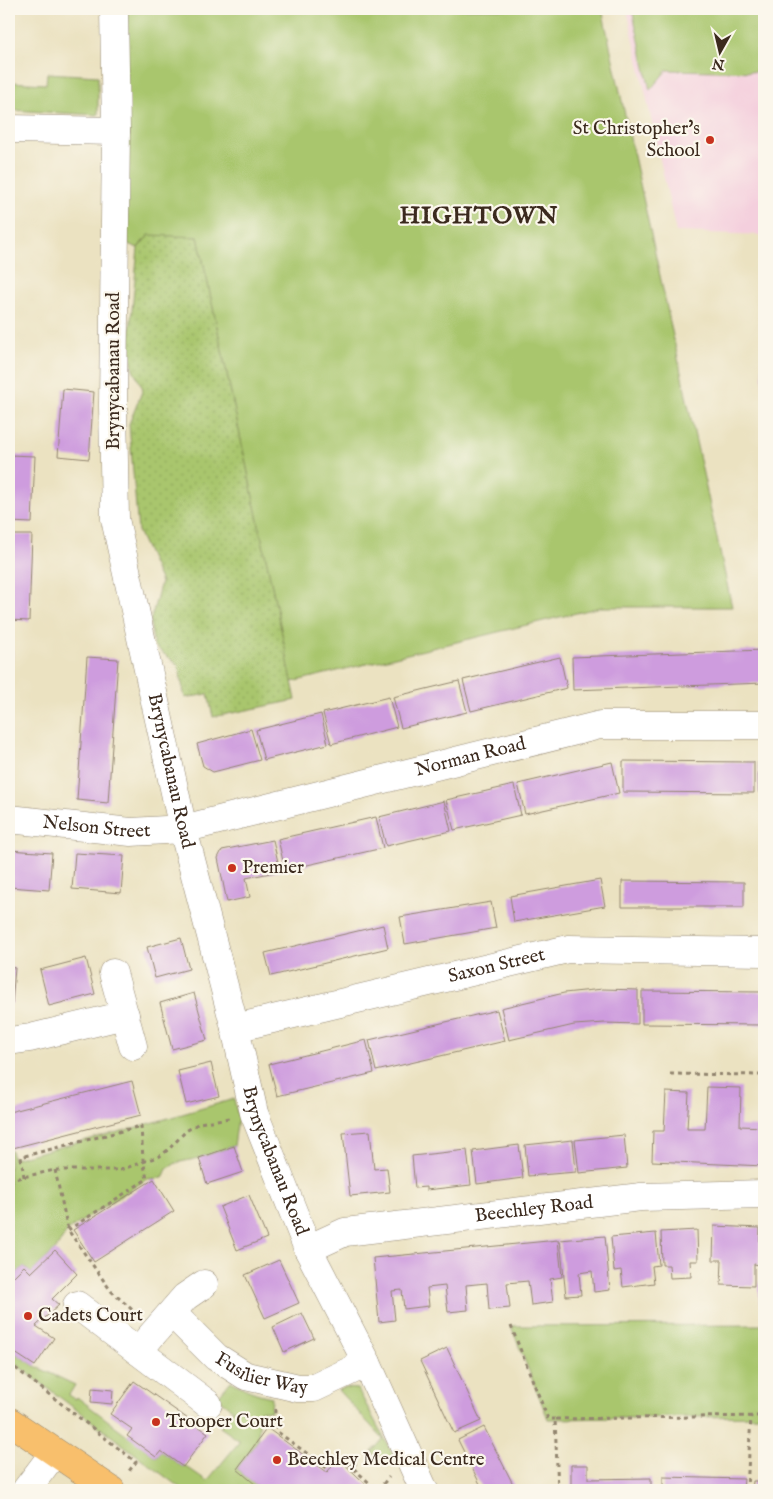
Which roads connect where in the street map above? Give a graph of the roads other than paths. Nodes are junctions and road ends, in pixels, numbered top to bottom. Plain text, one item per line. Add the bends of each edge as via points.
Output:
1 (114, 9) edge
2 (9, 130) edge
3 (116, 131) junction
4 (764, 725) edge
5 (9, 819) edge
6 (183, 828) junction
7 (764, 952) edge
8 (114, 973) dead end
9 (125, 1015) junction
10 (235, 1028) junction
11 (9, 1041) edge
12 (133, 1046) dead end
13 (764, 1194) edge
14 (308, 1249) junction
15 (204, 1284) dead end
16 (77, 1305) dead end
17 (155, 1332) junction
18 (367, 1363) junction
19 (208, 1404) dead end
20 (9, 1421) edge
21 (54, 1453) junction
22 (26, 1490) edge
23 (111, 1490) edge
24 (424, 1490) edge

1 - 3 street, Brynycabanau Road
2 - 3 street
3 - 6 street, Brynycabanau Road via 113,406 116,520
4 - 6 street, Norman Road via 600,725
5 - 6 street, Nelson Street via 131,832
6 - 10 street, Brynycabanau Road
7 - 10 street, Saxon Street via 568,949
8 - 9 street
9 - 11 street
9 - 12 street
10 - 14 street, Brynycabanau Road via 254,1112
13 - 14 street, Beechley Road via 641,1197 345,1232
14 - 18 street, Brynycabanau Road
15 - 17 street via 186,1297
16 - 17 street
17 - 18 street, Fusilier Way via 216,1357 246,1376 298,1388 314,1388
17 - 19 street
18 - 24 street, Brynycabanau Road
20 - 21 main road
21 - 22 street
21 - 23 main road

